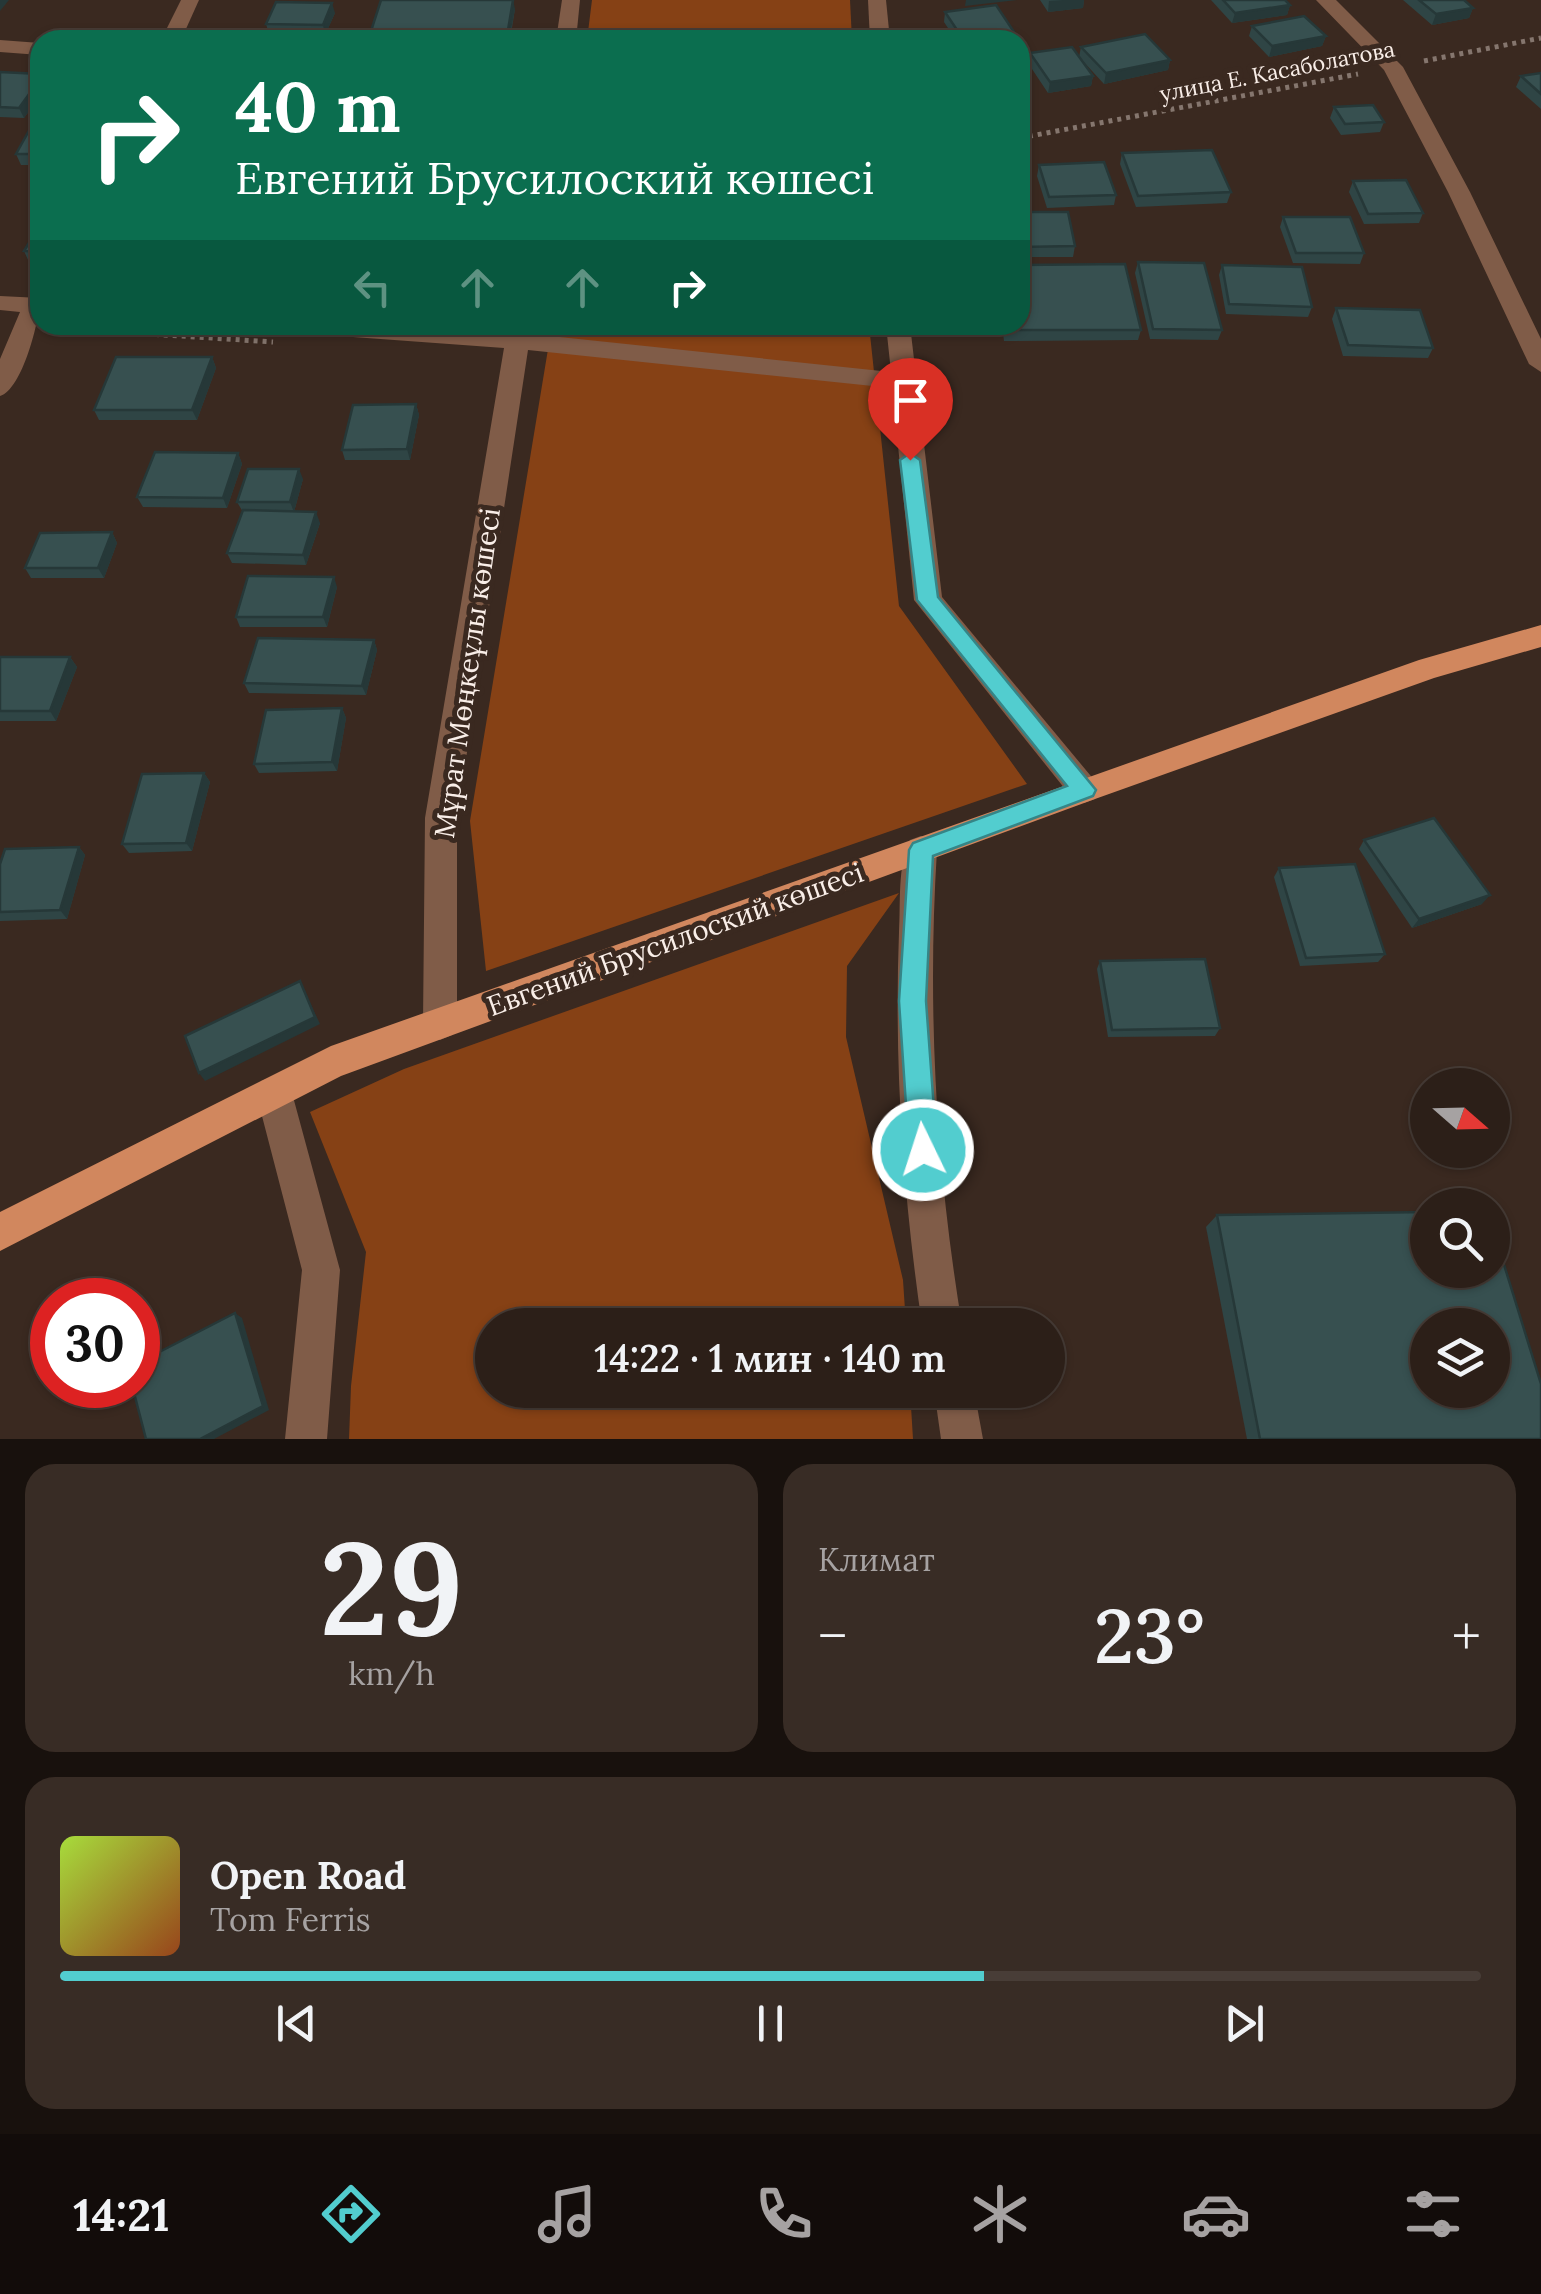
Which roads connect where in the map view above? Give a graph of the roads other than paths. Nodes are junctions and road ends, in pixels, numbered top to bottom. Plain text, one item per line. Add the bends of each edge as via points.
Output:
1 (190, 0) edge
2 (571, 0) edge
3 (877, 0) edge
4 (1325, 0) edge
5 (176, 30) edge
6 (567, 30) edge
7 (879, 30) edge
8 (0, 46) edge
9 (30, 48) edge
10 (0, 303) edge
11 (30, 311) edge
12 (30, 321) edge
13 (519, 335) edge
14 (535, 335) edge
15 (899, 335) edge
16 (1541, 364) edge
17 (902, 381) junction
18 (0, 388) edge
19 (1541, 636) edge
20 (1084, 790) junction
21 (922, 850) junction
22 (440, 1024) junction
23 (274, 1092) junction
24 (0, 1232) edge
25 (939, 1308) edge
26 (957, 1408) edge
27 (306, 1439) edge
28 (962, 1439) edge

1 - 5 street
2 - 6 street
3 - 7 street
4 - 16 street via 1393,67
8 - 9 street
10 - 11 street
12 - 18 street
13 - 22 street, Мұрат Мөңкеұлы көшесі via 441,818
14 - 17 street
15 - 17 street
17 - 20 street via 928,600
19 - 20 main road, Евгений Брусилоский көшесі via 1429,668
20 - 21 main road, Евгений Брусилоский көшесі
21 - 22 main road, Евгений Брусилоский көшесі
21 - 25 street via 912,1001
22 - 23 main road, Евгений Брусилоский көшесі via 331,1063
23 - 24 main road, Евгений Брусилоский көшесі
23 - 27 street via 321,1270
26 - 28 street

